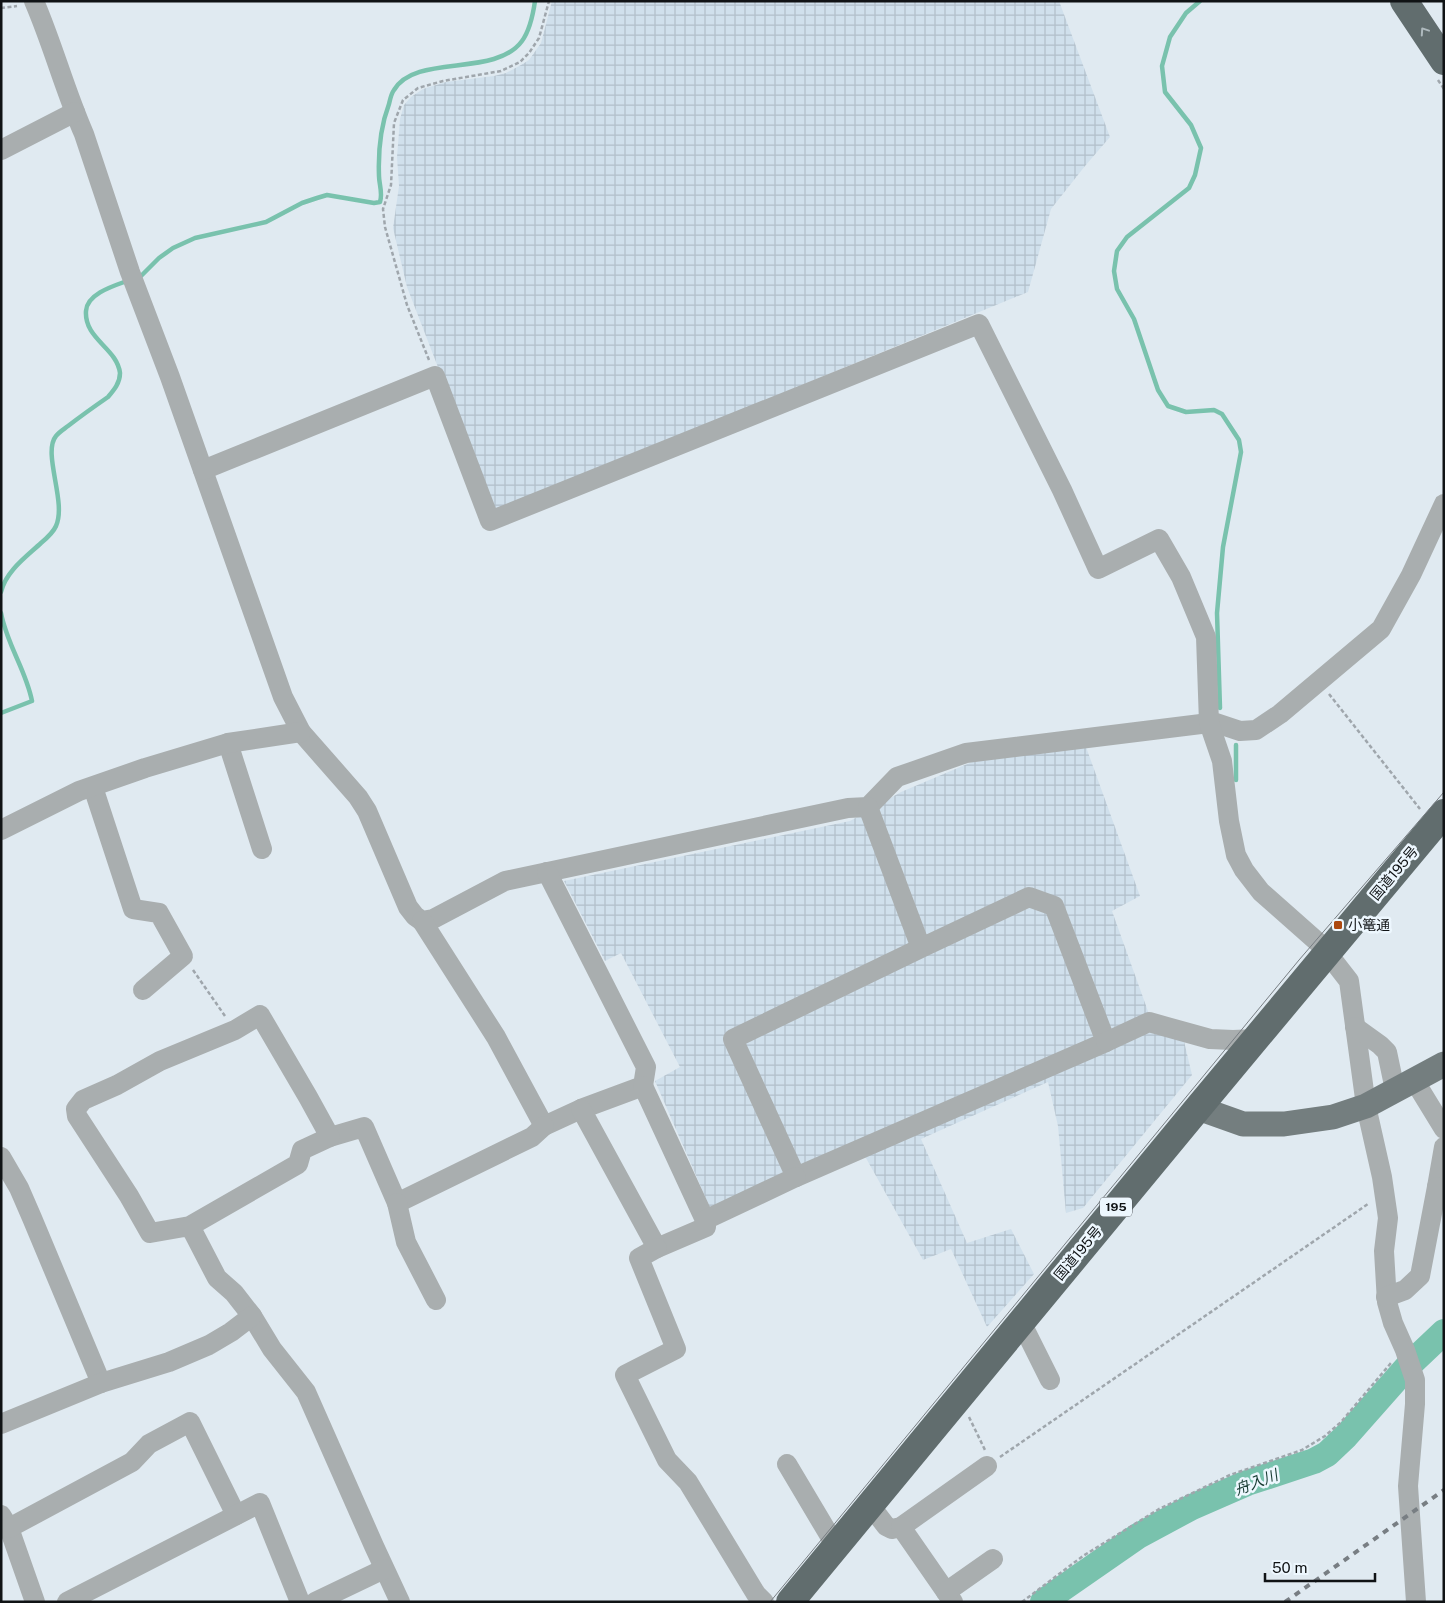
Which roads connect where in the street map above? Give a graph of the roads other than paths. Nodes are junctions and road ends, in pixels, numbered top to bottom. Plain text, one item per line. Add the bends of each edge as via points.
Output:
1 (34, 1) edge
2 (1404, 1) edge
3 (1444, 61) edge
4 (75, 112) junction
5 (1, 150) edge
6 (203, 470) junction
7 (1444, 504) edge
8 (1209, 723) junction
9 (301, 732) junction
10 (228, 743) junction
11 (93, 787) junction
12 (868, 807) junction
13 (1439, 819) edge
14 (1, 830) edge
15 (262, 849) dead end
16 (547, 872) junction
17 (422, 921) junction
18 (921, 948) junction
19 (1328, 952) junction
20 (144, 990) dead end
21 (1355, 1027) junction
22 (1256, 1039) junction
23 (1106, 1042) junction
24 (1444, 1064) edge
25 (1404, 1085) junction
26 (643, 1086) junction
27 (1366, 1106) junction
28 (1198, 1108) junction
29 (580, 1109) junction
30 (544, 1126) junction
31 (1444, 1129) edge
32 (330, 1138) junction
33 (1444, 1147) edge
34 (1, 1157) edge
35 (796, 1177) junction
36 (8, 1182) edge
37 (1441, 1188) edge
38 (397, 1203) junction
39 (705, 1220) junction
40 (190, 1226) junction
41 (657, 1248) junction
42 (1386, 1297) junction
43 (436, 1300) dead end
44 (252, 1316) junction
45 (1021, 1322) junction
46 (1050, 1380) dead end
47 (101, 1383) junction
48 (1, 1424) edge
49 (787, 1464) dead end
50 (989, 1464) road end
51 (870, 1505) junction
52 (236, 1515) junction
53 (5, 1521) edge
54 (901, 1527) junction
55 (838, 1543) junction
56 (993, 1559) dead end
57 (384, 1569) junction
58 (949, 1597) edge
59 (35, 1602) edge
60 (67, 1602) edge
61 (300, 1602) edge
62 (315, 1602) edge
63 (400, 1602) edge
64 (764, 1602) edge
65 (790, 1602) edge
66 (1416, 1602) edge

1 - 4 street
3 -> 2 highway
4 - 5 street
4 - 6 street
6 - 8 street via 435,376 490,521 979,324 1098,569 1159,539 1181,577 1206,637
6 - 9 street via 284,697
7 - 8 street via 1381,629 1280,714 1256,730 1240,731
8 - 12 street via 966,753 897,777
8 - 19 street via 1222,761 1236,855 1261,892
9 - 10 street
9 - 17 street via 358,797 380,839 408,907
10 - 11 street
10 - 15 street
11 - 14 street
11 - 20 street via 133,909 158,913 183,956
12 - 16 street via 848,808
12 - 18 street
13 - 19 highway, 国道195号 / 195
16 - 17 street via 505,881 433,919
16 - 26 street via 646,1067
17 - 30 street via 496,1037
18 - 23 street via 1029,897 1054,906
18 - 35 street via 734,1039
19 - 21 street via 1349,981
19 - 22 highway, 国道195号 / 195
21 - 25 street via 1387,1052
21 - 27 street
22 - 23 street via 1210,1039 1149,1022
22 - 28 highway, 国道195号 / 195
23 - 35 street
24 - 25 main road
25 - 27 main road
25 - 31 street
26 - 29 street
26 - 39 street
27 - 28 main road via 1333,1117 1284,1124 1243,1124
27 - 42 street via 1388,1218 1384,1251
28 - 45 highway, 国道195号 / 195
29 - 30 street
29 - 41 street
30 - 38 street via 532,1137
32 - 38 street via 364,1127
32 - 40 street via 302,1150 298,1164
32 - 40 street via 260,1015 235,1030 160,1061 83,1100 76,1109 77,1116 150,1233
33 - 37 street
34 - 36 street
35 - 39 street
36 - 47 street via 32,1218
37 - 42 street via 1420,1276 1405,1290
38 - 43 street via 406,1242
39 - 41 street via 706,1227
40 - 44 street via 217,1278
41 - 64 street via 639,1258 676,1349 625,1375 667,1460 688,1482
42 - 66 street via 1415,1380 1408,1486
44 - 47 street via 209,1345 169,1362
44 - 57 street via 272,1349 306,1392
45 - 46 street
45 - 51 highway, 国道195号 / 195
47 - 48 street
49 - 55 street via 831,1538
50 - 54 street
51 - 54 street via 886,1526 892,1529
51 - 55 highway, 国道195号 / 195
52 - 53 street via 190,1422 149,1444 132,1462
52 - 60 street
52 - 61 street via 260,1503
53 - 59 street
54 - 58 street
55 - 65 highway, 国道195号 / 195
56 - 58 street
57 - 62 street
57 - 63 street

